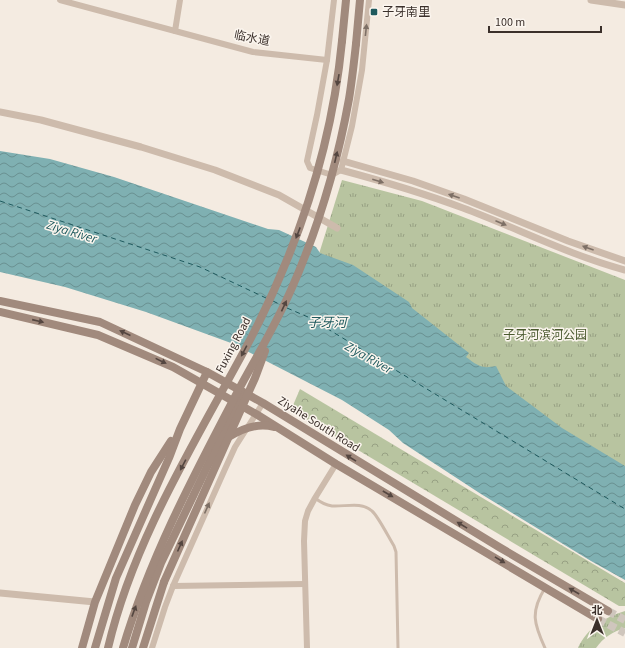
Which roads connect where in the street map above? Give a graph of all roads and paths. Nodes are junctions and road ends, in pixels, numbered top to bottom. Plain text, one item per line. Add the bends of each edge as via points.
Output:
1 (60, 0) edge
2 (180, 0) edge
3 (334, 0) edge
4 (346, 0) edge
5 (360, 0) edge
6 (369, 0) edge
7 (591, 0) edge
8 (625, 5) edge
9 (175, 31) junction
10 (327, 60) junction
11 (0, 112) edge
12 (343, 161) junction
13 (341, 170) junction
14 (337, 228) dead end
15 (625, 261) edge
16 (625, 270) edge
17 (0, 301) edge
18 (0, 312) edge
19 (273, 328) junction
20 (207, 372) junction
21 (205, 385) junction
22 (239, 390) junction
23 (237, 403) junction
24 (263, 403) junction
25 (256, 414) junction
26 (247, 428) junction
27 (180, 429) junction
28 (282, 431) junction
29 (217, 447) junction
30 (336, 464) junction
31 (315, 498) junction
32 (305, 584) junction
33 (173, 586) junction
34 (546, 587) junction
35 (0, 593) edge
36 (95, 602) junction
37 (608, 611) tunnel mouth
38 (598, 619) tunnel mouth
39 (82, 648) edge
40 (95, 648) edge
41 (108, 648) edge
42 (122, 648) edge
43 (132, 648) edge
44 (143, 648) edge
45 (152, 648) edge
46 (307, 648) edge
47 (398, 648) edge
48 (545, 648) edge

1 - 9 street, 临水道
2 - 9 street
3 - 10 street
4 -> 41 main road, Fuxing Road, bridge via 339,74 326,143 313,191 288,258 251,337 152,526 120,606
19 -> 5 main road, bridge via 304,260 324,203 347,106
12 -> 6 street via 362,70
7 - 8 street
9 - 10 street, 临水道 via 253,52
10 - 13 street via 307,162 310,168 332,175
11 - 14 street via 41,120 215,170 279,195
12 - 13 street
15 -> 12 street via 457,196
13 -> 16 street via 462,207 534,238
20 -> 17 main road, Ziyahe South Road via 100,322
18 -> 21 main road, Ziyahe South Road via 98,335 155,358
42 -> 19 main road, bridge via 147,575 165,536 210,443
44 -> 19 main road, bridge via 164,582 255,378
20 - 21 main road
20 - 22 main road, Ziyahe South Road
21 - 22 main road via 224,385
21 - 23 main road, Ziyahe South Road
21 - 27 main road via 192,402
22 - 23 main road
22 - 24 main road, Ziyahe South Road
23 - 25 main road, Ziyahe South Road
23 - 29 main road
24 - 25 street
37 -> 24 main road, Ziyahe South Road
25 - 26 street
25 - 28 main road, Ziyahe South Road
26 - 28 main road via 265,425
26 - 29 main road via 232,434
33 -> 26 street via 235,447
27 - 36 main road via 151,472
27 - 40 main road via 116,578
28 - 30 main road, Ziyahe South Road
29 - 43 main road via 161,563
30 - 31 street
30 -> 34 main road, Ziyahe South Road
31 - 32 street via 305,521
31 - 47 lane via 324,504 356,505 373,511 394,546
32 - 33 street
32 - 46 street
33 - 45 street
34 - 38 main road, Ziyahe South Road
34 - 48 lane via 536,603 534,619
35 - 36 street
36 - 39 main road

